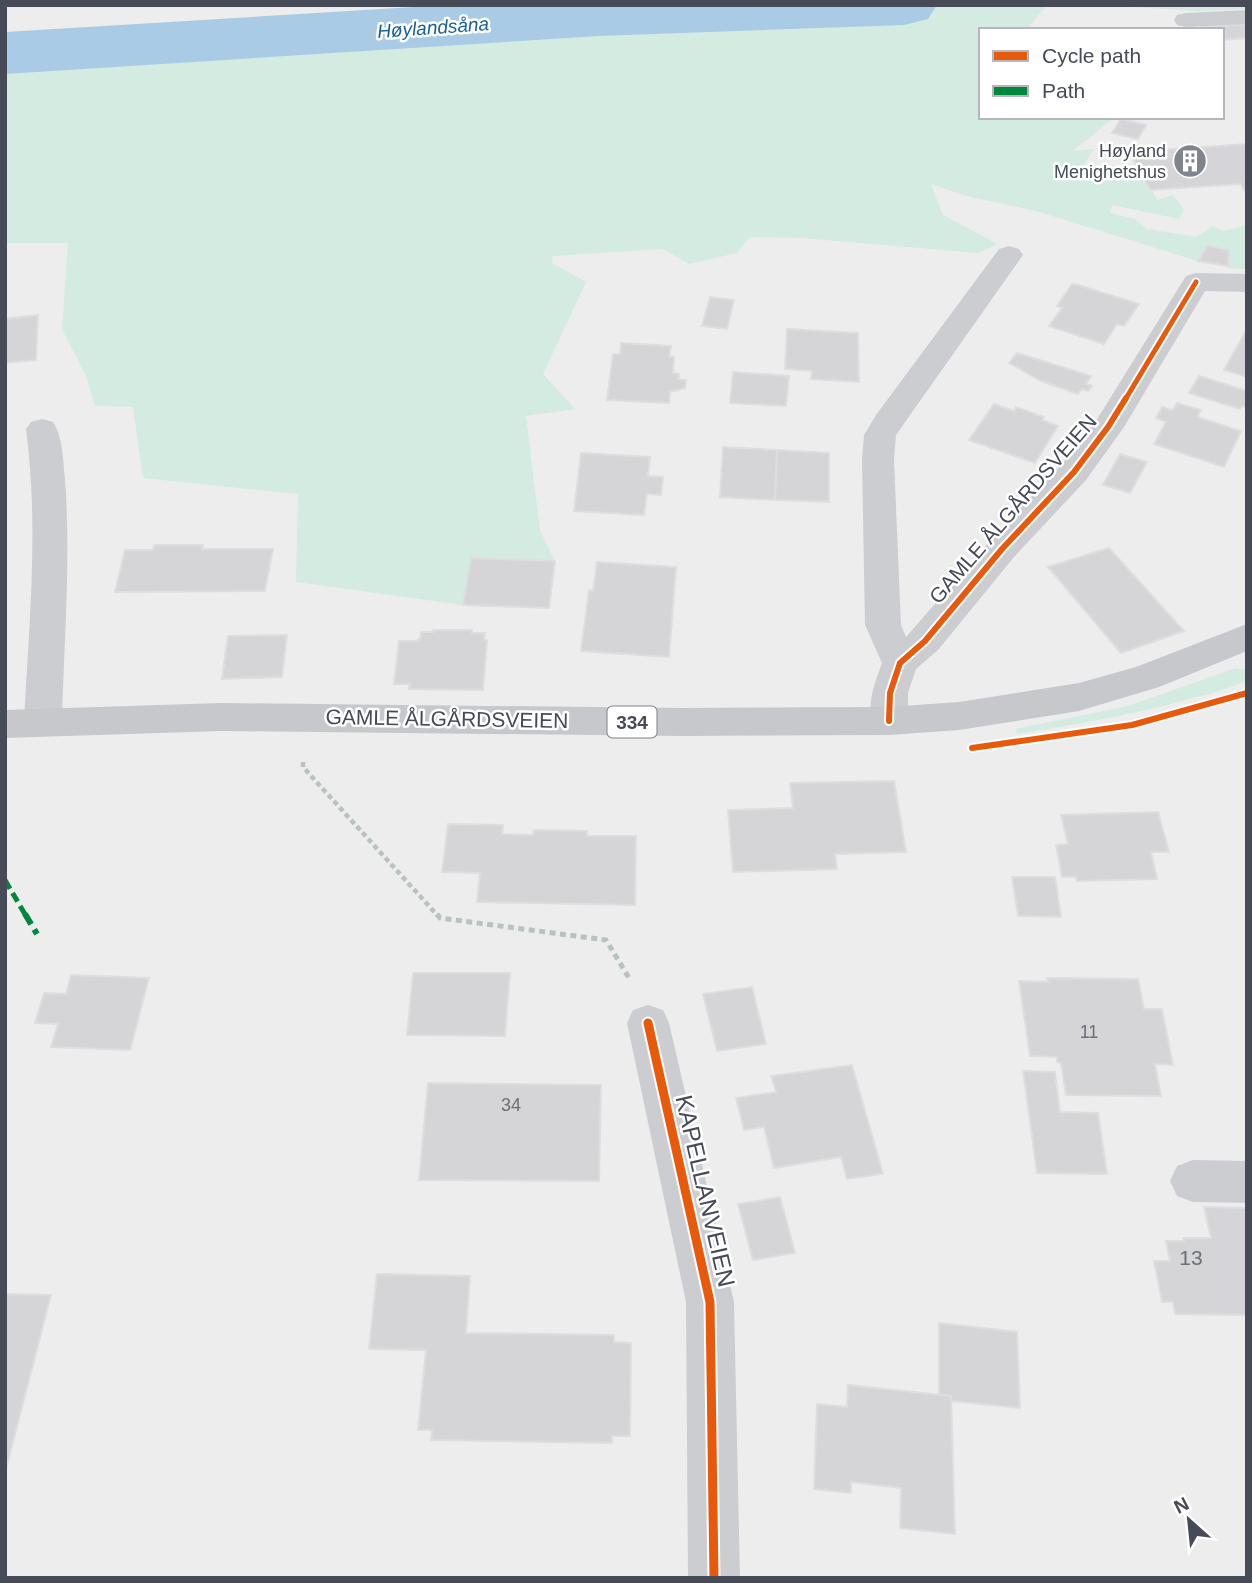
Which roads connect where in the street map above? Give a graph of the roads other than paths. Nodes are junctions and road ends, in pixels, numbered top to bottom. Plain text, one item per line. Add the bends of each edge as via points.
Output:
1 (1247, 17) edge
2 (1186, 20) dead end
3 (1009, 255) dead end
4 (1247, 283) edge
5 (41, 429) dead end
6 (1247, 638) edge
7 (900, 663) junction
8 (889, 721) junction
9 (43, 722) junction
10 (5, 724) edge
11 (648, 1023) road end
12 (1193, 1181) dead end
13 (1247, 1182) edge
14 (714, 1578) edge

1 - 2 street
3 - 7 street via 880,435 883,625
4 - 7 street, GAMLE ÅLGÅRDSVEIEN via 1196,282 1108,427 1074,472 925,641
5 - 9 street via 50,519
6 - 8 main road, GAMLE ÅLGÅRDSVEIEN / 334 via 1146,678 1079,697 959,716
7 - 8 street via 890,693
8 - 9 main road, GAMLE ÅLGÅRDSVEIEN / 334 via 221,717
9 - 10 main road, GAMLE ÅLGÅRDSVEIEN / 334
11 - 14 street, KAPELLANVEIEN via 710,1302
12 - 13 street

